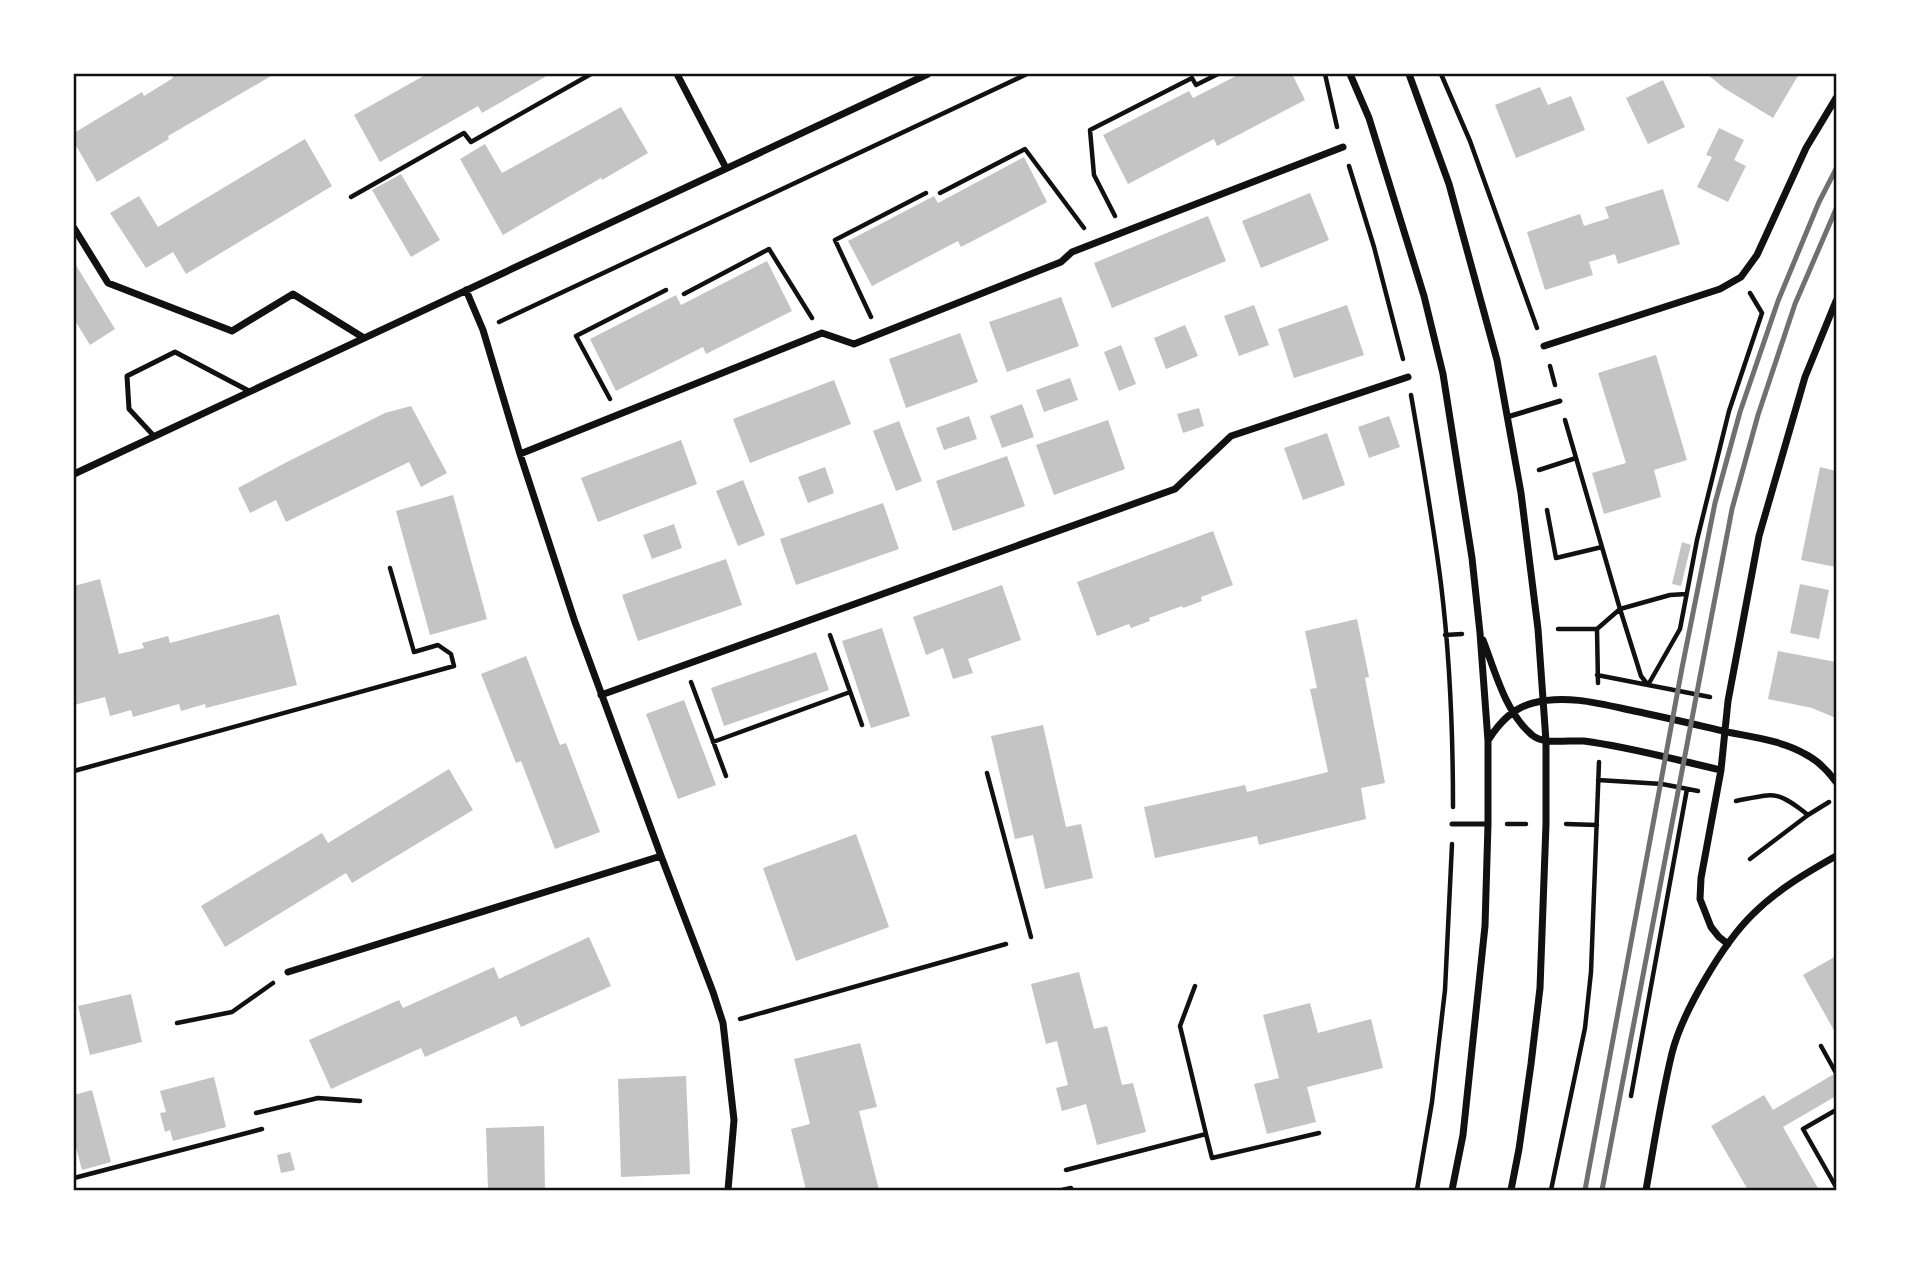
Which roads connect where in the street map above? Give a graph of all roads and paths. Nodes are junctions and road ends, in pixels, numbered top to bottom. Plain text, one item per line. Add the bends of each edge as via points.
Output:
1 (591, 74) edge
2 (677, 74) edge
3 (928, 74) edge
4 (1027, 74) edge
5 (1218, 74) edge
6 (1325, 74) edge
7 (1350, 74) edge
8 (1409, 74) edge
9 (1836, 98) edge
10 (1343, 147) junction
11 (726, 168) junction
12 (926, 193) dead end
13 (940, 193) dead end
14 (351, 197) dead end
15 (74, 228) edge
16 (1124, 232) junction
17 (1095, 243) junction
18 (466, 290) junction
19 (666, 290) dead end
20 (684, 293) dead end
21 (1836, 301) edge
22 (1762, 313) dead end
23 (483, 330) junction
24 (822, 333) junction
25 (879, 334) junction
26 (364, 338) junction
27 (1544, 346) dead end
28 (1408, 377) junction
29 (250, 391) junction
30 (1560, 401) dead end
31 (618, 415) junction
32 (1507, 418) junction
33 (154, 436) junction
34 (520, 454) junction
35 (1576, 458) dead end
36 (74, 474) edge
37 (1541, 482) dead end
38 (1546, 508) dead end
39 (1602, 547) dead end
40 (390, 569) dead end
41 (1686, 594) junction
42 (823, 614) junction
43 (1480, 632) junction
44 (684, 664) junction
45 (1597, 676) dead end
46 (1648, 685) junction
47 (850, 692) junction
48 (601, 695) junction
49 (1543, 701) junction
50 (1728, 701) junction
51 (1514, 712) junction
52 (862, 725) dead end
53 (1726, 731) junction
54 (1488, 741) junction
55 (1546, 741) junction
56 (712, 742) junction
57 (1721, 770) junction
58 (74, 771) edge
59 (987, 773) dead end
60 (726, 776) dead end
61 (1836, 782) edge
62 (1687, 789) junction
63 (1716, 795) junction
64 (1732, 802) dead end
65 (1829, 802) dead end
66 (1808, 816) junction
67 (1452, 824) junction
68 (1488, 824) junction
69 (661, 856) junction
70 (1836, 856) edge
71 (1751, 859) dead end
72 (1031, 937) dead end
73 (1006, 944) dead end
74 (1728, 944) junction
75 (288, 972) joint
76 (1195, 986) dead end
77 (177, 1023) dead end
78 (723, 1023) junction
79 (1821, 1046) dead end
80 (1836, 1073) edge
81 (1631, 1096) dead end
82 (360, 1101) dead end
83 (1836, 1110) edge
84 (257, 1113) dead end
85 (262, 1129) dead end
86 (1319, 1133) dead end
87 (1206, 1134) junction
88 (1066, 1170) dead end
89 (74, 1178) edge
90 (1836, 1187) edge
91 (1071, 1188) dead end
92 (728, 1191) edge
93 (1062, 1191) edge
94 (1417, 1191) edge
95 (1452, 1191) edge
96 (1511, 1191) edge
97 (1551, 1191) edge
98 (1646, 1191) edge

1 - 14 path via 471,142 464,133
2 - 11 street
3 - 11 street
4 - 23 path
5 - 16 path via 1196,85 1192,78 1090,130 1094,175
6 - 10 path
7 - 43 street via 1369,118 1443,374
8 - 32 street via 1449,184 1497,360
9 - 27 street via 1757,255 1741,277 1720,289
10 - 16 street
10 - 28 path
11 - 18 street
12 - 25 path via 835,240
13 - 17 path via 1024,149
15 - 26 street via 108,283 232,331 293,294
16 - 17 street
17 - 25 street via 1061,262
18 - 23 street
18 - 26 street
19 - 31 path via 576,336
20 - 24 path via 769,249
21 - 50 street via 1805,377 1759,536
22 - 41 path via 1729,411
23 - 34 street
24 - 25 street via 854,344
24 - 31 street
26 - 29 street
28 - 42 street via 1231,436 1175,488
28 - 67 path via 1441,586 1450,696
29 - 33 street
29 - 33 lane via 175,352 127,376 129,409
30 - 32 lane
31 - 34 street
32 - 49 street via 1538,629
33 - 36 street
34 - 48 street
35 - 37 path via 1539,469
38 - 39 path via 1556,558
40 - 58 path via 414,652 438,645 451,654 454,666
41 - 46 path via 1679,629
41 - 46 path via 1620,608 1641,676
42 - 44 street
42 - 47 path
43 - 51 street
43 - 54 street
44 - 48 street
44 - 56 path
45 - 46 path
46 - 50 path
47 - 52 path
47 - 56 path
48 - 69 street
49 - 51 street
49 - 53 street via 1600,704
49 - 55 street
50 - 53 street
51 - 54 street
51 - 55 street via 1531,734
53 - 57 street
53 - 61 street via 1805,753
54 - 68 street
55 - 57 street via 1600,744
55 - 96 street via 1540,988
56 - 60 path
57 - 63 street
59 - 72 path
62 - 63 path
62 - 81 path
62 - 97 path via 1598,780 1586,1028
63 - 74 street via 1700,899 1711,927
64 - 66 path via 1777,794
65 - 66 path
66 - 71 path
67 - 68 lane
67 - 94 path via 1445,990
68 - 95 street via 1485,926 1463,1135
69 - 75 street
69 - 78 street
70 - 74 street via 1788,884 1752,915
73 - 78 path
74 - 98 street via 1694,998 1672,1051
75 - 77 path via 232,1012
76 - 87 path via 1180,1026
78 - 92 street via 734,1120
79 - 80 path
82 - 84 path via 318,1098
83 - 90 path via 1803,1129
85 - 89 path
86 - 87 path via 1212,1158
87 - 88 path
91 - 93 path

